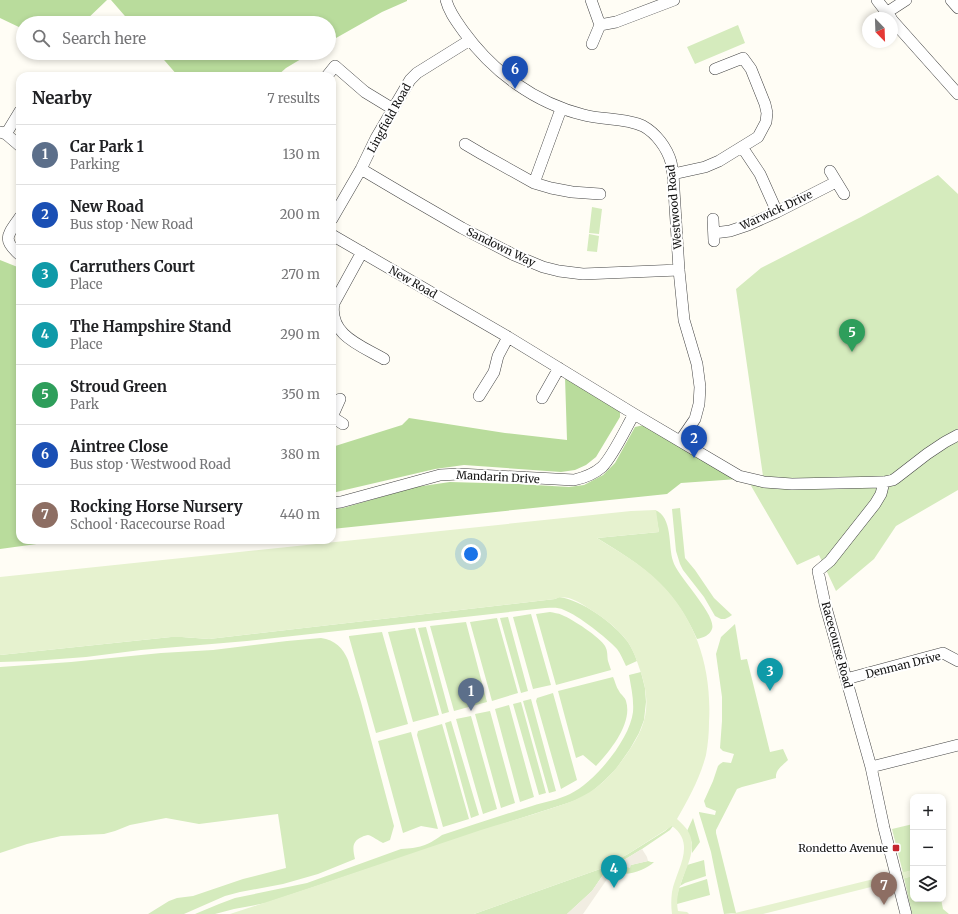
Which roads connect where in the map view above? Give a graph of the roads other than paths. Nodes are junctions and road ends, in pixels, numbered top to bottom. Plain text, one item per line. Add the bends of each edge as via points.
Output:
1 (446, 0) edge
2 (591, 0) edge
3 (674, 0) edge
4 (876, 0) edge
5 (906, 0) edge
6 (951, 0) edge
7 (958, 8) edge
8 (886, 12) edge
9 (895, 12) edge
10 (600, 25) junction
11 (898, 26) edge
12 (470, 40) junction
13 (592, 44) dead end
14 (715, 69) dead end
15 (330, 72) edge
16 (958, 94) edge
17 (393, 109) junction
18 (561, 109) junction
19 (16, 116) edge
20 (3, 133) edge
21 (16, 143) edge
22 (465, 144) dead end
23 (742, 147) junction
24 (361, 169) junction
25 (830, 171) dead end
26 (672, 174) junction
27 (534, 182) junction
28 (836, 182) junction
29 (600, 194) dead end
30 (844, 194) dead end
31 (336, 212) edge
32 (777, 212) junction
33 (713, 219) dead end
34 (16, 223) edge
35 (336, 237) edge
36 (4, 242) edge
37 (16, 252) edge
38 (362, 252) junction
39 (679, 270) junction
40 (336, 298) edge
41 (336, 324) edge
42 (508, 337) junction
43 (384, 359) dead end
44 (559, 368) junction
45 (478, 396) dead end
46 (542, 398) dead end
47 (340, 399) dead end
48 (336, 408) edge
49 (634, 414) junction
50 (336, 420) edge
51 (343, 424) dead end
52 (957, 437) edge
53 (680, 441) junction
54 (884, 482) junction
55 (336, 502) edge
56 (958, 661) edge
57 (846, 679) junction
58 (958, 745) edge
59 (871, 767) junction
60 (906, 914) edge

1 - 12 street, Westwood Road via 453,16
2 - 10 street
3 - 10 street via 616,22
4 - 8 street
5 - 9 street
6 - 7 street
10 - 13 street
11 - 16 street
12 - 17 street, Lingfield Road via 417,73 407,84
12 - 18 street, Westwood Road via 509,79
14 - 23 street via 743,58 751,69 765,104 767,113 764,126 758,137
15 - 17 street via 336,63 365,92
17 - 24 street, Lingfield Road
18 - 26 street, Westwood Road via 643,126 663,145 671,162
18 - 27 street
19 - 20 street
20 - 21 street
22 - 27 street
23 - 26 street via 705,167
23 - 32 street via 760,174
24 - 31 street, Lingfield Road
24 - 39 street, Sandown Way via 462,228 543,267 583,274
25 - 28 street
26 - 39 street, Westwood Road
27 - 29 street via 572,192
28 - 30 street
28 - 32 street, Warwick Drive
32 - 33 street, Warwick Drive via 714,237
34 - 36 street
35 - 38 street, New Road
36 - 37 street
38 - 40 street
38 - 42 street, New Road
39 - 53 street, Westwood Road via 684,320 697,364 700,387 695,419
41 - 43 street via 349,339
42 - 44 street, New Road
42 - 45 street via 498,356 494,372
44 - 46 street
44 - 49 street, New Road
47 - 48 street
49 - 53 street, New Road
49 - 55 street, Mandarin Drive via 602,467 583,478 566,480 440,475
50 - 51 street
52 - 54 street via 945,442 893,480
53 - 54 street, New Road via 739,476 764,482
54 - 57 street, Racecourse Road via 875,504 830,561 818,571
56 - 57 street, Denman Drive via 943,653
57 - 59 street, Racecourse Road
58 - 59 street
59 - 60 street, Racecourse Road

